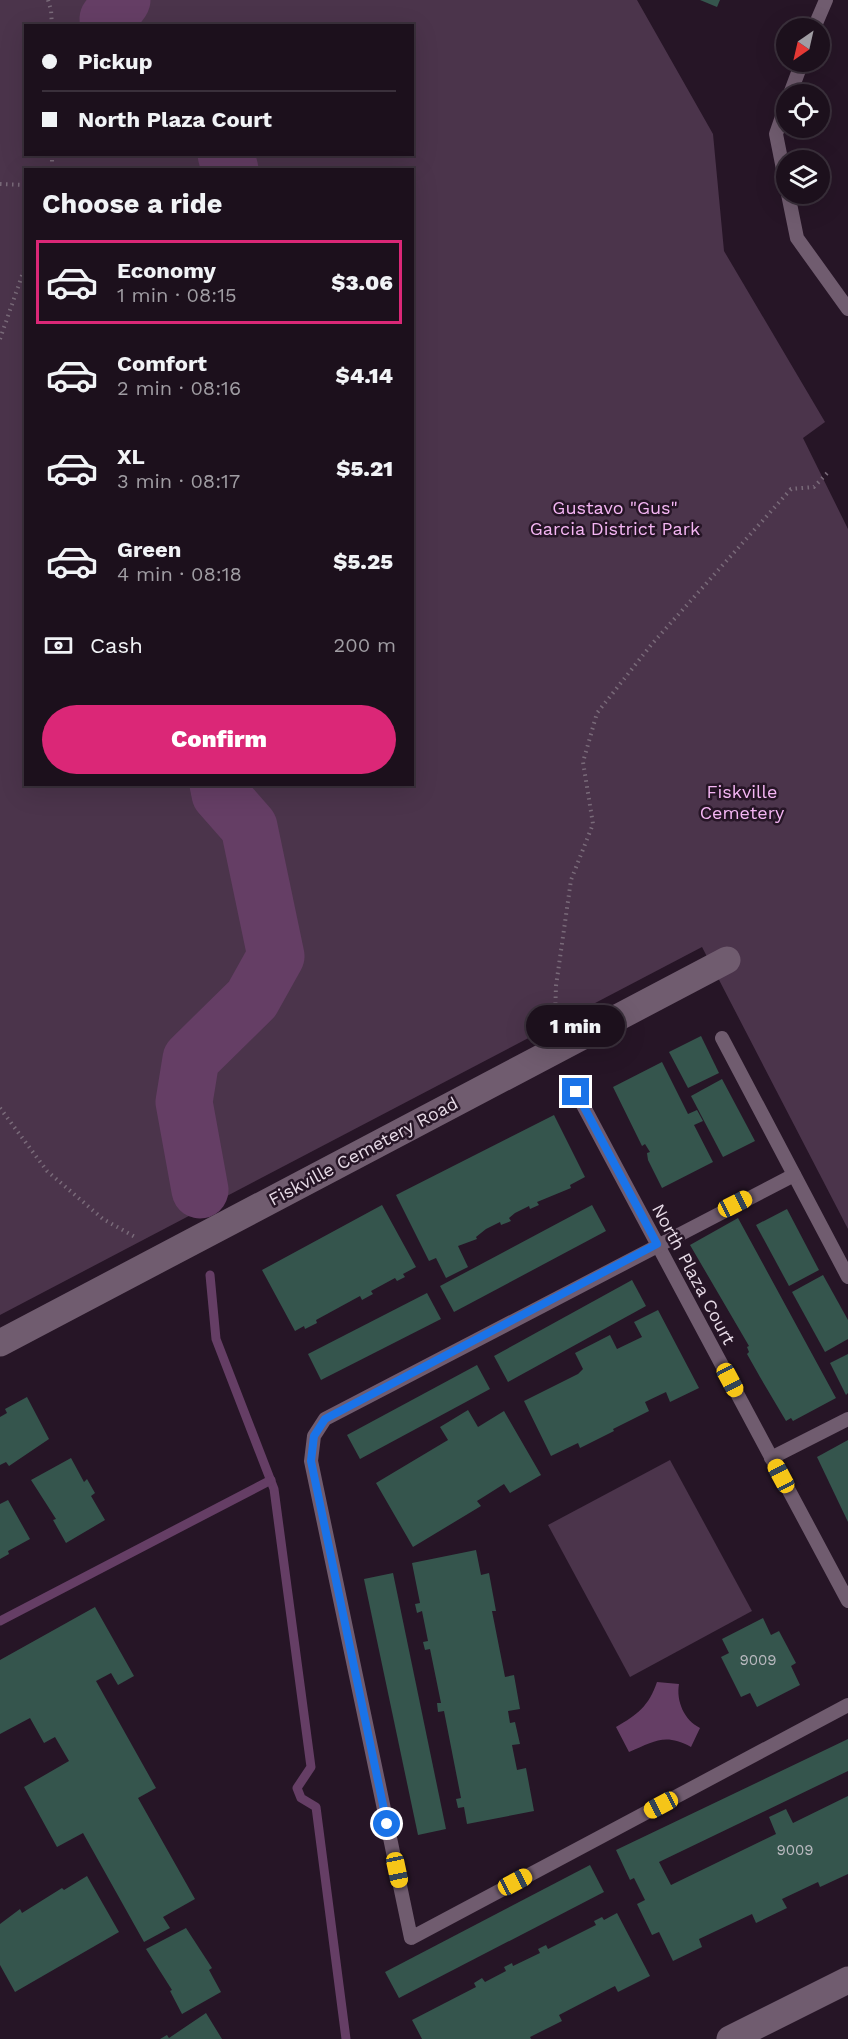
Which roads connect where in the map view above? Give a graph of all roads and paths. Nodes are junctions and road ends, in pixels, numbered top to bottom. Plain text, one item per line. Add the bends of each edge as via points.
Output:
1 (48, 0) edge
2 (826, 0) edge
3 (818, 18) edge
4 (52, 24) edge
5 (0, 184) edge
6 (24, 185) edge
7 (790, 204) edge
8 (24, 270) edge
9 (848, 309) edge
10 (0, 339) edge
11 (830, 470) dead end
12 (727, 960) dead end
13 (722, 1038) dead end
14 (554, 1050) junction
15 (576, 1092) dead end
16 (0, 1108) edge
17 (794, 1175) junction
18 (657, 1244) junction
19 (168, 1254) junction
20 (848, 1276) edge
21 (0, 1343) edge
22 (848, 1419) edge
23 (771, 1458) junction
24 (844, 1584) edge
25 (848, 1601) edge
26 (848, 1705) edge
27 (848, 1980) edge
28 (730, 2039) edge

1 - 4 path
2 - 3 lane
5 - 6 path
7 - 9 lane via 797,238
8 - 10 path
11 - 14 path via 814,487 790,489 651,645 597,712 583,762 593,824 572,880 565,914 556,986
12 - 14 street, Fiskville Cemetery Road
13 - 17 lane
14 - 19 street, Fiskville Cemetery Road
15 - 18 lane, North Plaza Court
16 - 19 path via 47,1171 103,1219
17 - 18 lane
17 - 20 lane
18 - 23 lane, North Plaza Court
18 - 26 lane via 325,1419 314,1436 311,1461 411,1938
19 - 21 street, Fiskville Cemetery Road
22 - 23 lane
23 - 24 lane, North Plaza Court
24 - 25 lane, North Plaza Court
27 - 28 street

